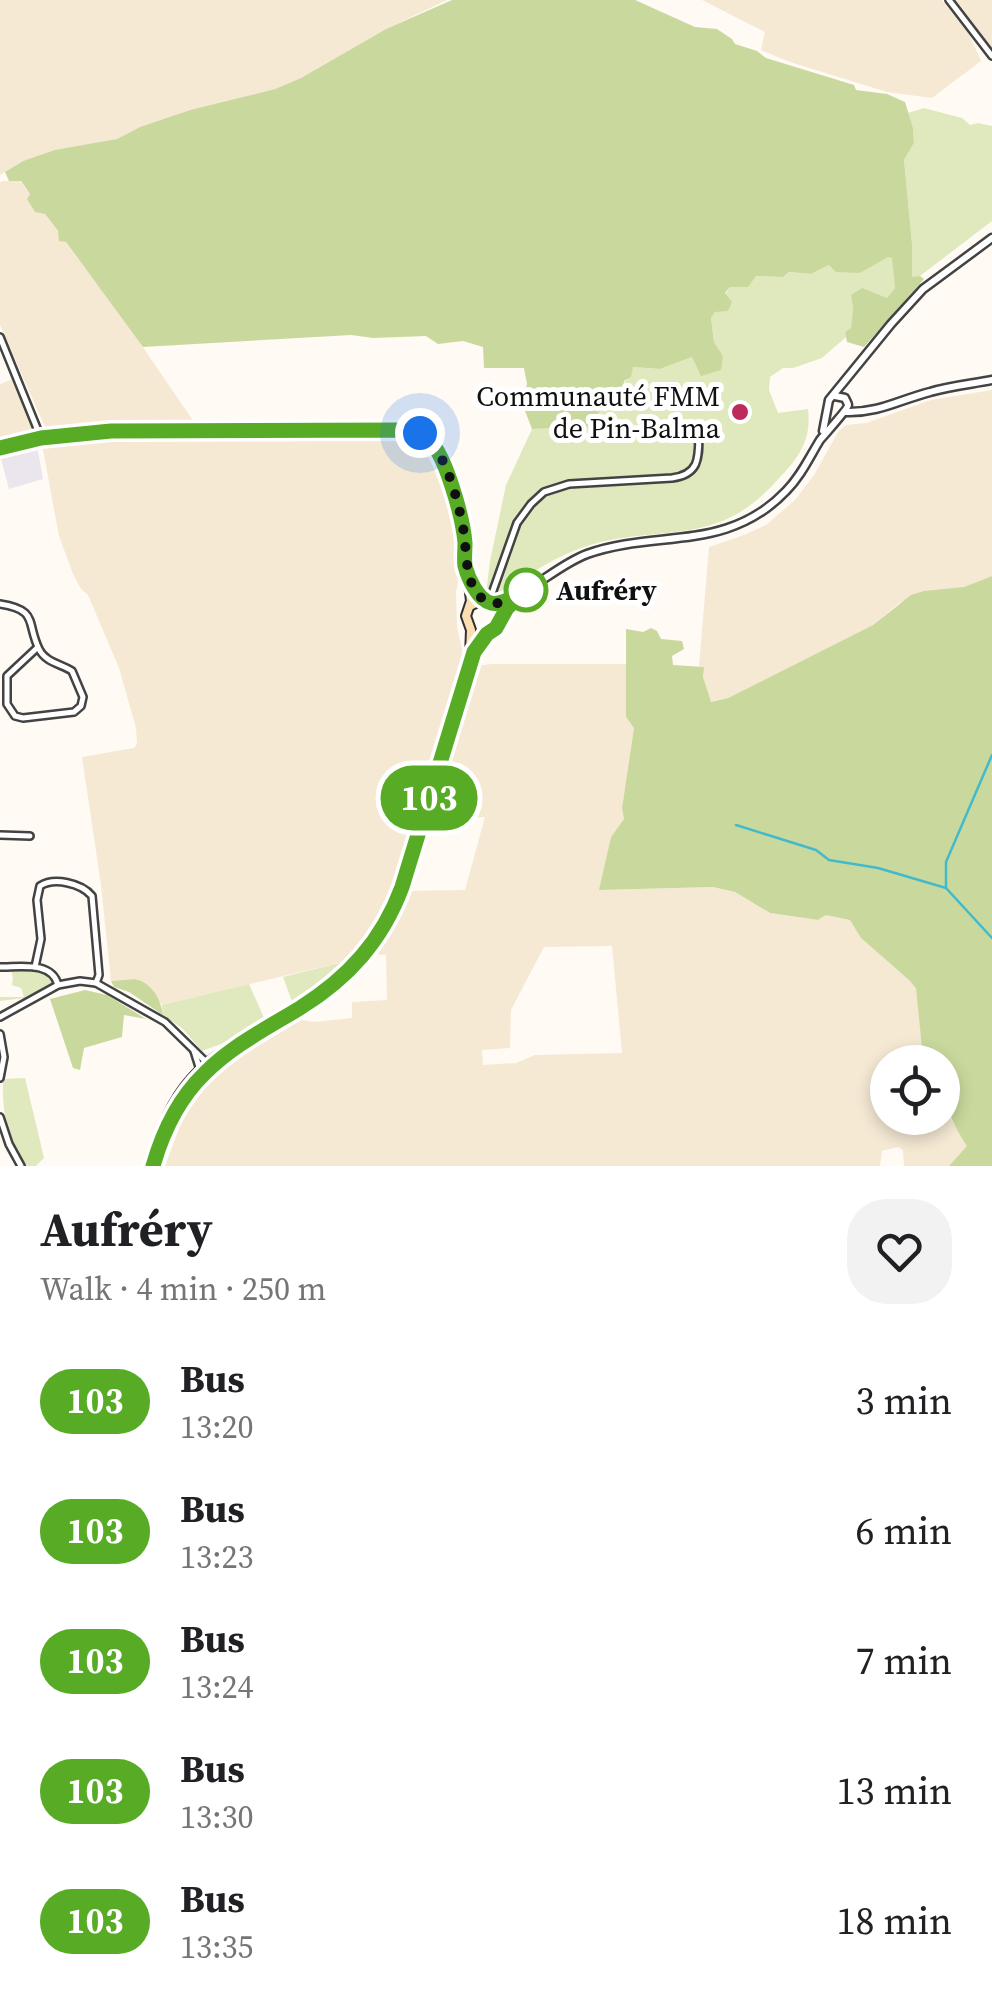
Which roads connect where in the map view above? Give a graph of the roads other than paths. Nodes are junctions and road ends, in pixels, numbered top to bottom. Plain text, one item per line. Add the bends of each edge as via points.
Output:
1 (949, 0) edge
2 (992, 56) edge
3 (992, 238) edge
4 (0, 337) edge
5 (854, 370) junction
6 (992, 380) edge
7 (835, 396) junction
8 (847, 400) junction
9 (829, 408) junction
10 (870, 411) junction
11 (842, 414) junction
12 (699, 428) dead end
13 (41, 438) junction
14 (819, 442) junction
15 (0, 448) edge
16 (466, 568) junction
17 (526, 590) junction
18 (489, 602) junction
19 (0, 604) edge
20 (470, 606) junction
21 (499, 618) junction
22 (471, 630) junction
23 (487, 634) junction
24 (38, 647) junction
25 (468, 669) junction
26 (0, 835) edge
27 (30, 836) dead end
28 (0, 967) edge
29 (35, 968) junction
30 (96, 983) junction
31 (58, 985) junction
32 (0, 1017) edge
33 (0, 1034) edge
34 (204, 1067) junction
35 (0, 1078) edge
36 (0, 1117) edge
37 (21, 1166) edge
38 (152, 1166) edge

1 - 2 street
3 - 5 street via 923,289
4 - 13 street
5 - 7 street
5 - 8 street
6 - 10 street
7 - 8 street
7 - 9 street
8 - 10 street
8 - 11 street
9 - 11 street
9 - 14 street
10 - 11 street
11 - 14 street
12 - 18 street via 697,462 688,474 569,484 540,495 516,523
13 - 15 main road
13 - 16 main road via 133,430 420,433 436,448 450,483
14 - 17 street via 784,493 742,523 706,535 603,549
16 - 18 main road
16 - 20 main road
17 - 18 street
17 - 21 street
18 - 20 main road
18 - 21 main road
19 - 24 street via 28,616
20 - 22 main road
21 - 23 main road
22 - 23 main road
22 - 25 main road
23 - 25 main road
24 - 24 street via 75,676 82,697 74,712 23,718 9,709 7,676
25 - 34 main road via 402,887 365,954 326,991
26 - 27 street
28 - 29 street
29 - 30 street via 40,886 51,880 83,887 92,896
29 - 31 street via 54,974
30 - 31 street
30 - 34 street via 165,1022
31 - 32 street
33 - 35 street
34 - 38 main road via 176,1109
36 - 37 street

